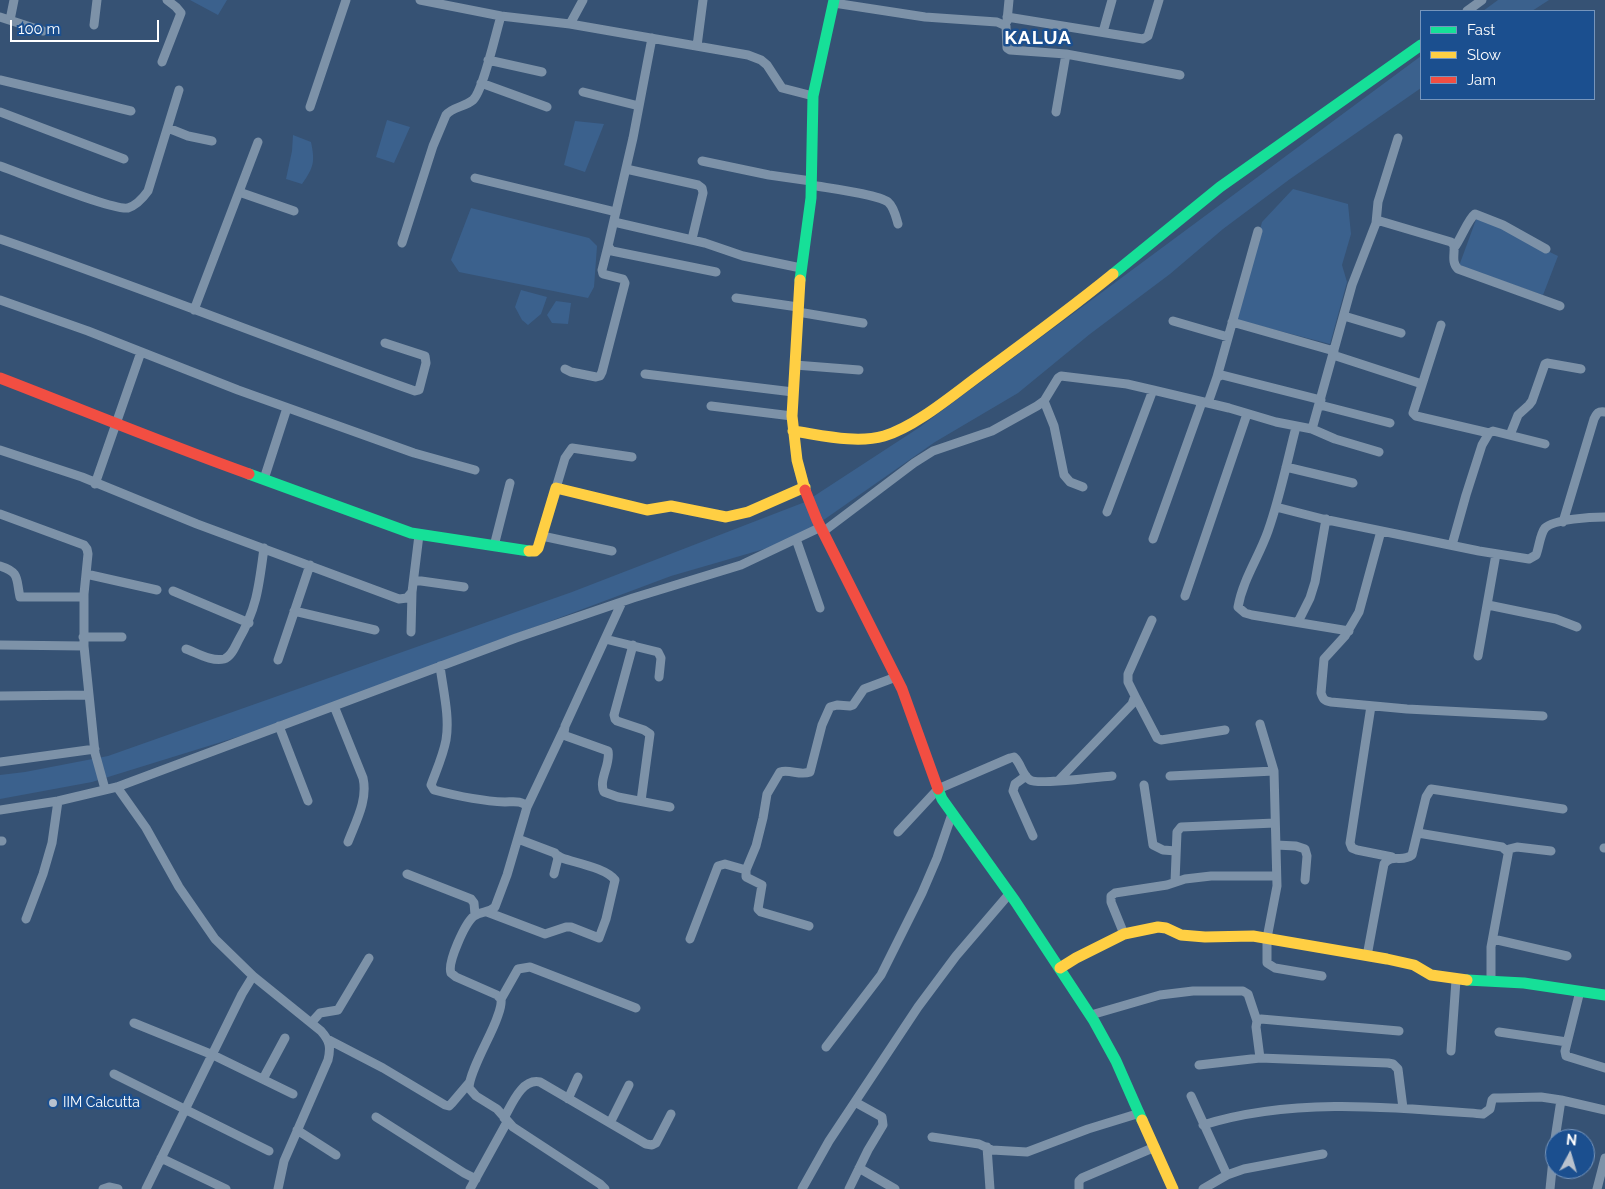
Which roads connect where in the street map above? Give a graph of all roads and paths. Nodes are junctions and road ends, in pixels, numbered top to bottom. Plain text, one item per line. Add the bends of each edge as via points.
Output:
1 (14, 0) edge
2 (97, 0) edge
3 (167, 0) edge
4 (346, 0) edge
5 (420, 0) edge
6 (583, 0) edge
7 (703, 0) edge
8 (1009, 0) edge
9 (1112, 0) edge
10 (1159, 0) edge
11 (1482, 0) edge
12 (834, 1) edge
13 (467, 4) edge
14 (1468, 10) edge
15 (501, 16) junction
16 (0, 17) edge
17 (10, 20) junction
18 (1007, 22) junction
19 (570, 24) junction
20 (94, 25) dead end
21 (43, 32) dead end
22 (1103, 32) junction
23 (652, 38) junction
24 (1420, 45) edge
25 (697, 46) junction
26 (1066, 54) junction
27 (488, 60) junction
28 (162, 62) dead end
29 (542, 72) dead end
30 (1180, 75) dead end
31 (0, 80) edge
32 (482, 83) junction
33 (179, 90) dead end
34 (583, 92) dead end
35 (813, 96) junction
36 (639, 106) junction
37 (310, 107) dead end
38 (547, 107) dead end
39 (131, 111) dead end
40 (0, 112) edge
41 (1056, 112) dead end
42 (168, 128) junction
43 (1398, 138) dead end
44 (212, 141) dead end
45 (258, 142) dead end
46 (124, 159) dead end
47 (702, 161) dead end
48 (0, 166) edge
49 (626, 169) junction
50 (475, 178) dead end
51 (811, 183) junction
52 (239, 192) junction
53 (294, 211) dead end
54 (616, 212) junction
55 (614, 222) junction
56 (1376, 223) junction
57 (898, 224) dead end
58 (1258, 231) dead end
59 (0, 239) edge
60 (692, 240) junction
61 (402, 243) dead end
62 (608, 246) junction
63 (1454, 248) junction
64 (1546, 249) dead end
65 (801, 268) junction
66 (716, 272) dead end
67 (736, 298) dead end
68 (0, 300) edge
69 (1560, 306) dead end
70 (194, 310) junction
71 (798, 310) junction
72 (1344, 316) junction
73 (1174, 321) dead end
74 (1232, 322) junction
75 (863, 323) dead end
76 (1440, 326) dead end
77 (1401, 333) dead end
78 (1228, 337) junction
79 (385, 344) dead end
80 (141, 352) junction
81 (1334, 353) junction
82 (795, 365) junction
83 (1581, 368) dead end
84 (565, 369) dead end
85 (860, 370) dead end
86 (645, 374) dead end
87 (1217, 377) junction
88 (0, 378) edge
89 (1422, 384) junction
90 (1153, 390) junction
91 (793, 392) junction
92 (1044, 401) junction
93 (1321, 402) junction
94 (1205, 403) junction
95 (711, 406) dead end
96 (287, 408) junction
97 (1605, 412) edge
98 (1247, 414) junction
99 (792, 416) junction
100 (116, 423) junction
101 (1390, 423) dead end
102 (1296, 427) junction
103 (1312, 430) junction
104 (793, 431) junction
105 (1489, 433) junction
106 (1510, 435) junction
107 (1545, 444) dead end
108 (0, 450) edge
109 (1378, 452) dead end
110 (632, 457) dead end
111 (1286, 467) junction
112 (475, 470) dead end
113 (264, 479) junction
114 (510, 483) dead end
115 (1353, 483) dead end
116 (95, 484) junction
117 (1083, 487) dead end
118 (556, 488) junction
119 (806, 491) junction
120 (1276, 507) junction
121 (1107, 512) dead end
122 (0, 514) edge
123 (1605, 517) edge
124 (1326, 519) junction
125 (1563, 522) junction
126 (821, 526) junction
127 (1380, 531) junction
128 (419, 534) junction
129 (542, 536) junction
130 (796, 539) junction
131 (1154, 539) dead end
132 (1452, 545) junction
133 (494, 546) junction
134 (264, 548) junction
135 (612, 551) dead end
136 (1496, 554) junction
137 (310, 565) junction
138 (0, 566) edge
139 (86, 574) junction
140 (414, 580) junction
141 (464, 587) dead end
142 (157, 590) dead end
143 (173, 591) dead end
144 (412, 592) junction
145 (1185, 596) dead end
146 (84, 597) junction
147 (622, 602) junction
148 (1488, 605) junction
149 (820, 608) dead end
150 (294, 611) junction
151 (1152, 620) dead end
152 (1298, 622) junction
153 (249, 623) junction
154 (1577, 627) dead end
155 (375, 630) dead end
156 (1349, 631) junction
157 (411, 632) dead end
158 (122, 637) dead end
159 (605, 639) junction
160 (84, 641) junction
161 (0, 645) edge
162 (633, 645) junction
163 (186, 649) dead end
164 (1478, 656) dead end
165 (278, 660) dead end
166 (440, 666) junction
167 (659, 677) dead end
168 (896, 677) junction
169 (88, 695) junction
170 (0, 696) edge
171 (1135, 696) junction
172 (334, 706) junction
173 (1371, 706) junction
174 (1543, 716) dead end
175 (1260, 724) dead end
176 (279, 726) junction
177 (564, 729) junction
178 (1225, 730) dead end
179 (95, 751) junction
180 (0, 762) edge
181 (1274, 771) junction
182 (1026, 776) junction
183 (1112, 776) dead end
184 (1170, 776) dead end
185 (1058, 780) junction
186 (1144, 784) dead end
187 (104, 786) junction
188 (117, 787) junction
189 (938, 789) junction
190 (58, 801) junction
191 (308, 801) dead end
192 (641, 801) junction
193 (527, 807) junction
194 (670, 807) dead end
195 (1563, 809) dead end
196 (0, 810) edge
197 (952, 814) junction
198 (1275, 824) junction
199 (898, 832) dead end
200 (1418, 833) junction
201 (1033, 836) dead end
202 (518, 839) junction
203 (348, 842) dead end
204 (1276, 844) junction
205 (1176, 851) junction
206 (1551, 851) dead end
207 (1508, 852) junction
208 (557, 855) junction
209 (1392, 857) junction
210 (746, 870) junction
211 (407, 874) dead end
212 (554, 874) dead end
213 (1276, 876) junction
214 (1305, 880) dead end
215 (1174, 882) junction
216 (1010, 893) junction
217 (487, 912) junction
218 (475, 915) junction
219 (26, 919) dead end
220 (809, 926) dead end
221 (1124, 934) junction
222 (1267, 938) junction
223 (690, 939) dead end
224 (1493, 939) junction
225 (1367, 956) junction
226 (1567, 956) dead end
227 (369, 958) dead end
228 (1060, 968) junction
229 (253, 976) junction
230 (1322, 976) dead end
231 (1456, 980) junction
232 (1490, 982) junction
233 (1580, 991) junction
234 (1605, 995) edge
235 (501, 999) junction
236 (636, 1008) dead end
237 (1091, 1015) junction
238 (1257, 1021) junction
239 (134, 1023) dead end
240 (311, 1023) junction
241 (1398, 1031) dead end
242 (1499, 1032) dead end
243 (285, 1038) dead end
244 (329, 1040) junction
245 (1567, 1042) junction
246 (826, 1047) dead end
247 (1451, 1051) dead end
248 (212, 1055) junction
249 (1260, 1058) junction
250 (1199, 1065) dead end
251 (1605, 1068) edge
252 (114, 1074) dead end
253 (578, 1077) dead end
254 (263, 1079) junction
255 (469, 1083) junction
256 (629, 1085) dead end
257 (293, 1094) dead end
258 (1191, 1096) dead end
259 (568, 1098) junction
260 (1561, 1100) junction
261 (855, 1102) junction
262 (1402, 1108) junction
263 (185, 1110) junction
264 (1605, 1110) edge
265 (1140, 1113) junction
266 (671, 1114) dead end
267 (376, 1117) dead end
268 (506, 1120) junction
269 (610, 1123) junction
270 (1204, 1124) junction
271 (1557, 1129) edge
272 (297, 1130) junction
273 (932, 1138) dead end
274 (987, 1147) junction
275 (1154, 1147) junction
276 (269, 1151) dead end
277 (1323, 1154) dead end
278 (336, 1155) dead end
279 (161, 1158) junction
280 (1605, 1158) edge
281 (859, 1168) junction
282 (1227, 1175) junction
283 (476, 1178) junction
284 (104, 1189) edge
285 (118, 1189) edge
286 (146, 1189) edge
287 (226, 1189) edge
288 (278, 1189) edge
289 (470, 1189) edge
290 (605, 1189) edge
291 (802, 1189) edge
292 (849, 1189) edge
293 (895, 1189) edge
294 (990, 1189) edge
295 (1079, 1189) edge
296 (1173, 1189) edge
297 (1202, 1189) edge
298 (1597, 1189) edge

1 - 17 street
2 - 20 street
3 - 28 street via 181,13
4 - 37 street
5 - 13 street
6 - 19 street
7 - 25 street
8 - 18 street
9 - 22 street
10 - 22 street via 1145,39
11 - 14 street
12 - 18 street via 924,17
12 - 35 street
13 - 15 street
15 - 19 street
15 - 27 street
16 - 17 street
17 - 21 street
18 - 22 street
18 - 26 street via 1007,48 1010,50
19 - 23 street
23 - 25 street
23 - 36 street
24 - 104 street via 1220,187 1084,297 938,406 883,436 836,438
25 - 35 street via 761,60 782,88
26 - 30 street
26 - 41 street
27 - 29 street
27 - 32 street
31 - 39 street
32 - 38 street
32 - 61 street via 473,100 447,113
33 - 42 street
34 - 36 street
35 - 51 street
36 - 49 street
40 - 46 street
42 - 44 street
42 - 48 street via 148,191 140,202 127,208 105,204
43 - 56 street via 1378,202
45 - 52 street
47 - 51 street
49 - 54 street
49 - 60 street via 702,188
50 - 54 street
51 - 57 street via 884,200 891,206
51 - 65 street
52 - 53 street
52 - 70 street
54 - 55 street
55 - 60 street
55 - 62 street
56 - 63 street via 1385,221 1451,242
56 - 72 street
58 - 74 street
59 - 70 street
60 - 65 street via 742,256
62 - 66 street via 612,251
62 - 84 street via 603,274 623,279 625,283 602,372 596,377
63 - 64 street via 1476,214
63 - 69 street via 1453,260 1458,269
65 - 71 street
67 - 71 street
68 - 80 street
70 - 79 street via 419,390 425,356
71 - 75 street
71 - 82 street
72 - 77 street
72 - 81 street
73 - 78 street
74 - 78 street
74 - 81 street
76 - 89 street
78 - 87 street
80 - 96 street
80 - 100 street
81 - 89 street
81 - 93 street
82 - 85 street
82 - 91 street
83 - 106 street via 1544,364 1532,401 1518,415
86 - 91 street
87 - 93 street via 1228,376
87 - 94 street
88 - 100 street
89 - 105 street via 1413,410 1416,416
90 - 92 street via 1061,376
90 - 94 street
90 - 121 street
91 - 99 street
92 - 117 street via 1054,426 1064,475 1070,482
92 - 126 street via 992,431 933,451
93 - 101 street
93 - 103 street
94 - 98 street
94 - 131 street
95 - 99 street
96 - 112 street via 414,453
96 - 113 street
97 - 125 street via 1600,411 1594,419
98 - 102 street
98 - 145 street
99 - 104 street
100 - 113 street
100 - 116 street
102 - 103 street
102 - 111 street
103 - 109 street
104 - 119 street
105 - 106 street
105 - 132 street via 1482,445
106 - 107 street
108 - 116 street
110 - 118 street via 572,448 565,458
111 - 115 street
111 - 120 street
113 - 128 street
114 - 133 street
116 - 134 street
118 - 119 street via 647,510 671,506 726,517
118 - 129 street
119 - 126 street
120 - 124 street
120 - 152 street via 1238,607 1252,615
122 - 139 street via 84,546 88,554
123 - 125 street
124 - 127 street
124 - 152 street via 1315,582
125 - 136 street via 1546,528 1536,555 1529,560
126 - 130 street
126 - 168 street
127 - 132 street
127 - 156 street via 1363,603
128 - 133 street
128 - 140 street
129 - 133 street via 535,551
129 - 135 street
130 - 147 street via 741,565
130 - 149 street
132 - 136 street
134 - 137 street
134 - 153 street via 258,592
136 - 148 street
137 - 144 street via 399,599 407,598
137 - 150 street
138 - 146 street via 15,573 20,598
139 - 142 street
139 - 146 street
140 - 141 street
140 - 144 street
143 - 153 street
144 - 157 street
146 - 160 street
147 - 159 street
147 - 166 street
148 - 154 street via 1556,619
148 - 164 street
150 - 155 street
150 - 165 street
151 - 171 street via 1127,679
152 - 156 street
153 - 163 street via 227,658 214,659
156 - 173 street via 1324,659 1321,693 1325,701
158 - 160 street
159 - 162 street
159 - 177 street
160 - 161 street
160 - 169 street
162 - 167 street via 658,652
162 - 192 street via 614,715 618,721 650,734
166 - 172 street
166 - 193 street via 447,734 432,788 490,802 520,802
168 - 189 street
168 - 210 street via 864,689 854,705 830,707 822,724 810,772 785,770 777,775 767,794 761,826
169 - 170 street
169 - 179 street
171 - 178 street via 1161,740
171 - 185 street via 1127,710
172 - 176 street
172 - 203 street via 365,787
173 - 174 street
173 - 209 street via 1350,843 1357,850
175 - 181 street
176 - 188 street
176 - 191 street
177 - 192 street via 566,736 608,751 602,786 604,792
177 - 193 street
179 - 180 street
179 - 187 street
181 - 184 street
181 - 198 street
182 - 185 street via 1033,781
182 - 189 street via 1014,757
182 - 201 street via 1015,784 1013,791
183 - 185 street
186 - 205 street via 1153,845
187 - 188 street
187 - 190 street
188 - 229 street via 215,938
189 - 197 street
189 - 199 street
190 - 196 street
190 - 219 street via 52,843
192 - 194 street
193 - 202 street
195 - 200 street via 1430,789
197 - 216 street
197 - 246 street via 922,893 881,975
198 - 204 street
198 - 205 street via 1181,827 1177,832
200 - 207 street via 1502,847
200 - 209 street via 1412,855 1405,859
202 - 208 street
202 - 217 street via 495,907
204 - 213 street
204 - 214 street via 1305,849
205 - 215 street
206 - 207 street via 1512,847
207 - 224 street
208 - 212 street
208 - 217 street via 604,872 615,880 599,938 572,927 545,934
209 - 225 street via 1384,864
210 - 220 street via 746,877 762,885 758,909 761,912
210 - 223 street via 725,864 718,866
211 - 218 street via 471,899
213 - 215 street via 1211,876
213 - 222 street
215 - 221 street via 1112,896 1111,902
216 - 228 street
216 - 261 street via 950,963
217 - 218 street
218 - 235 street via 461,938 450,969 456,977
221 - 222 street via 1158,927 1180,935
221 - 228 street
222 - 225 street
222 - 230 street via 1266,958 1270,965
224 - 226 street
224 - 232 street
225 - 231 street via 1404,962 1431,974
227 - 240 street via 338,1010 320,1014
228 - 237 street
229 - 240 street
229 - 248 street
231 - 232 street
231 - 247 street
232 - 233 street
233 - 234 street
233 - 245 street
235 - 236 street via 518,969 530,967
235 - 255 street via 492,1034
237 - 238 street via 1160,995 1193,990 1243,991 1248,994
237 - 265 street
238 - 241 street via 1268,1019
238 - 249 street
239 - 248 street
240 - 244 street
242 - 245 street
243 - 254 street
244 - 255 street via 445,1105 449,1106
244 - 272 street via 328,1060
245 - 251 street via 1566,1056
248 - 254 street
248 - 263 street
249 - 250 street
249 - 262 street via 1393,1064 1398,1069
252 - 263 street
253 - 259 street
254 - 257 street
255 - 268 street via 472,1092 497,1109
256 - 269 street
258 - 270 street
259 - 268 street via 540,1082 528,1082
259 - 269 street
260 - 262 street via 1494,1098 1488,1112 1483,1114
260 - 264 street
260 - 271 street
261 - 281 street via 884,1121
261 - 291 street via 828,1141
262 - 270 street via 1287,1108
263 - 276 street
263 - 279 street
265 - 274 street via 1032,1151 1001,1151
265 - 275 street
266 - 269 street via 660,1138 652,1145
267 - 283 street
268 - 283 street
268 - 290 street
270 - 282 street
272 - 278 street
272 - 288 street via 284,1161
273 - 274 street
274 - 294 street
275 - 295 street via 1082,1178
275 - 296 street
277 - 282 street via 1261,1165
279 - 286 street
279 - 287 street
280 - 298 street
281 - 292 street
281 - 293 street
282 - 297 street
283 - 289 street
284 - 285 street

